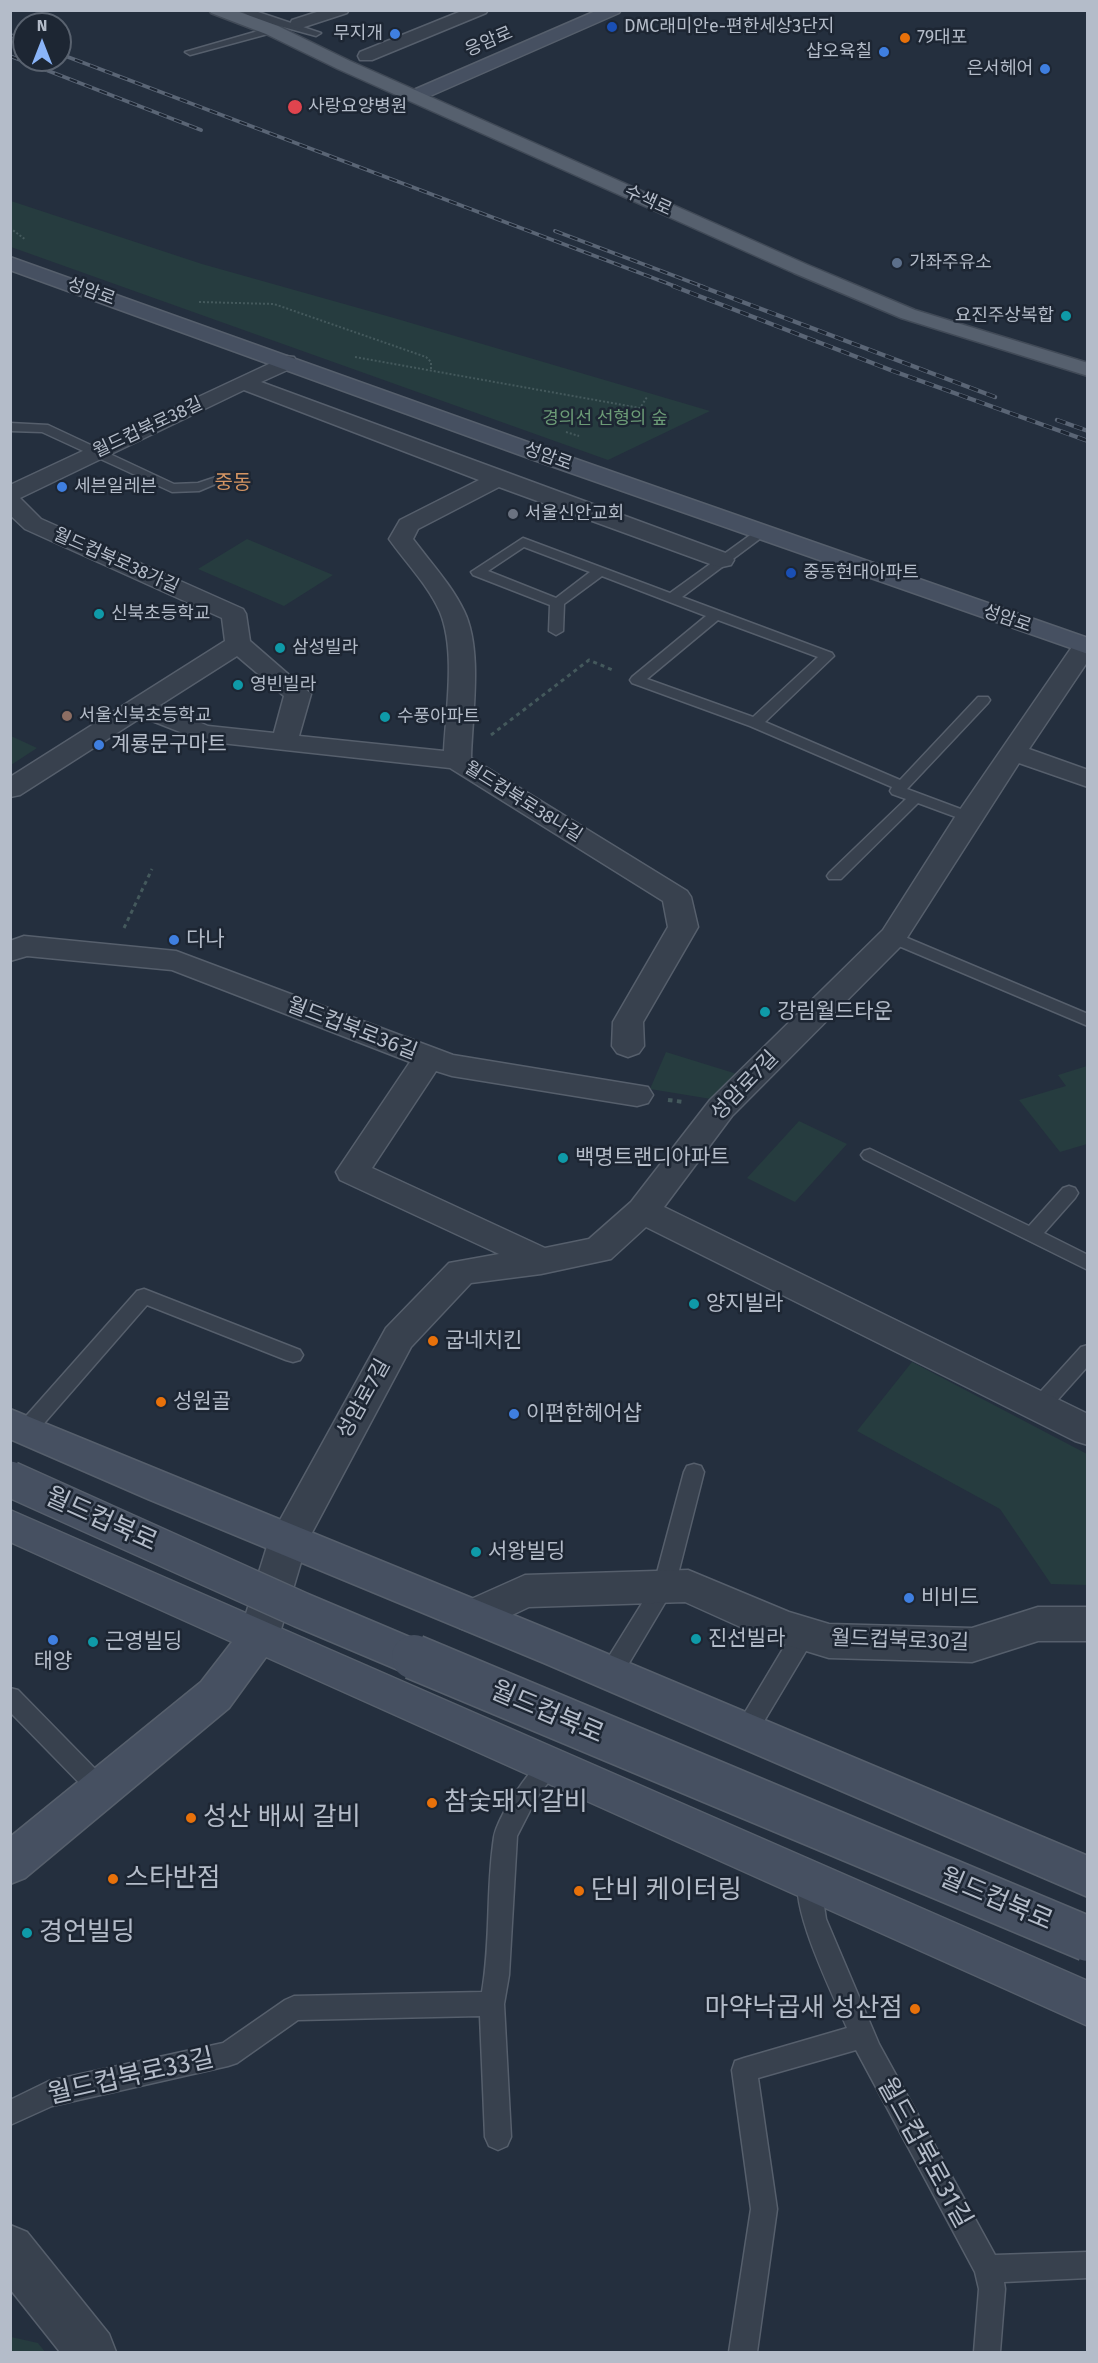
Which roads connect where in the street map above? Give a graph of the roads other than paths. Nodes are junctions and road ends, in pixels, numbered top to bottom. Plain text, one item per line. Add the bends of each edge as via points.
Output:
1 (218, 10) edge
2 (244, 10) edge
3 (272, 10) edge
4 (341, 10) edge
5 (480, 10) edge
6 (613, 10) edge
7 (298, 24) junction
8 (272, 30) junction
9 (316, 33) junction
10 (190, 52) dead end
11 (366, 56) junction
12 (386, 65) dead end
13 (437, 86) junction
14 (416, 87) junction
15 (459, 96) dead end
16 (10, 262) edge
17 (894, 288) dead end
18 (1088, 353) edge
19 (286, 362) junction
20 (1088, 370) edge
21 (244, 383) junction
22 (10, 428) edge
23 (97, 452) junction
24 (498, 479) junction
25 (219, 480) dead end
26 (10, 494) edge
27 (10, 501) edge
28 (760, 532) junction
29 (722, 560) junction
30 (600, 571) junction
31 (672, 598) junction
32 (557, 603) junction
33 (716, 615) junction
34 (556, 631) dead end
35 (237, 644) junction
36 (1086, 646) edge
37 (984, 700) dead end
38 (139, 706) junction
39 (755, 723) junction
40 (284, 743) junction
41 (1013, 752) junction
42 (457, 761) junction
43 (1088, 779) edge
44 (902, 786) junction
45 (10, 789) edge
46 (916, 797) junction
47 (969, 817) junction
48 (835, 876) dead end
49 (892, 937) junction
50 (10, 952) edge
51 (1088, 1021) edge
52 (628, 1046) dead end
53 (429, 1058) junction
54 (637, 1095) road end
55 (870, 1155) dead end
56 (1069, 1192) dead end
57 (643, 1211) junction
58 (1031, 1235) junction
59 (541, 1262) junction
60 (1088, 1263) edge
61 (1088, 1352) edge
62 (293, 1356) dead end
63 (1039, 1407) junction
64 (18, 1426) edge
65 (1088, 1431) edge
66 (694, 1472) dead end
67 (10, 1479) edge
68 (10, 1525) edge
69 (288, 1540) junction
70 (664, 1587) junction
71 (474, 1616) junction
72 (1088, 1624) edge
73 (804, 1634) junction
74 (259, 1636) junction
75 (611, 1673) junction
76 (10, 1697) edge
77 (746, 1731) junction
78 (550, 1766) junction
79 (101, 1790) junction
80 (10, 1864) edge
81 (1088, 1877) edge
82 (808, 1880) junction
83 (1088, 1939) edge
84 (492, 2004) junction
85 (1088, 2004) edge
86 (862, 2036) junction
87 (10, 2113) edge
88 (498, 2136) dead end
89 (10, 2248) edge
90 (1088, 2265) edge
91 (988, 2269) junction
92 (91, 2352) edge
93 (743, 2352) edge
94 (987, 2352) edge

1 - 8 main road, 수색로
2 - 9 lane
3 - 7 main road
4 - 7 street
5 - 11 street
6 - 13 main road, 응암로
7 - 9 main road
8 - 10 lane
8 - 14 main road, 수색로
9 - 11 main road
11 - 12 main road
13 - 14 main road, 응암로
13 - 15 main road
14 - 20 main road, 수색로 via 801,269 908,314
16 - 19 main road, 성암로
17 - 18 main road
19 - 21 street, 월드컵북로38길
19 - 28 main road, 성암로
21 - 23 street, 월드컵북로38길
21 - 24 street
22 - 23 lane via 44,428
23 - 25 lane via 172,488 199,487
23 - 26 street, 월드컵북로38길
24 - 29 street
24 - 42 street, 월드컵북로38나길 via 408,525 401,539 446,602 456,623
27 - 35 street, 월드컵북로38가길 via 33,524 234,614
28 - 29 lane
28 - 36 main road, 성암로
29 - 31 lane
30 - 31 lane
30 - 32 lane
30 - 32 lane via 523,542 478,572
31 - 33 lane
32 - 34 lane
33 - 39 lane via 827,656
33 - 39 lane via 637,680
35 - 38 street
35 - 40 street via 298,694
36 - 41 street, 성암로7길
37 - 44 lane
38 - 40 street via 203,733
38 - 45 street
39 - 44 lane
40 - 42 street
41 - 43 street
41 - 47 street, 성암로7길
42 - 52 street, 월드컵북로38나길 via 677,897 683,927 628,1022
44 - 46 lane via 897,791
46 - 47 lane
46 - 48 lane
47 - 49 street, 성암로7길
49 - 51 lane
49 - 57 street, 성암로7길 via 721,1108
50 - 53 street, 월드컵북로36길 via 24,946 176,961
53 - 54 street
53 - 59 street, 월드컵북로36길 via 352,1172
55 - 58 lane
56 - 58 lane
57 - 59 street, 성암로7길 via 599,1250
57 - 63 street
58 - 60 lane
59 - 69 street, 성암로7길 via 460,1272 398,1338
61 - 63 lane
62 - 64 lane via 144,1296
63 - 65 street
64 - 69 main road
66 - 70 lane
67 - 83 main road, 월드컵북로, bridge via 301,1610
68 - 74 main road
69 - 71 main road
69 - 74 street, 성암로7길
70 - 71 street, 월드컵북로30길 via 525,1591
70 - 73 street, 월드컵북로30길 via 688,1586
70 - 75 lane
71 - 75 main road
72 - 73 street, 월드컵북로30길 via 1038,1624 972,1646 829,1641
73 - 77 lane
74 - 78 main road
74 - 79 main road via 215,1695
75 - 77 main road
76 - 79 lane
77 - 81 main road
78 - 82 main road
78 - 84 lane via 528,1791 506,1835
79 - 80 main road
82 - 85 main road
82 - 86 lane, 월드컵북로31길 via 814,1919
84 - 87 lane, 월드컵북로33길 via 294,2008 228,2054 50,2094
84 - 88 lane
86 - 91 lane, 월드컵북로31길
86 - 93 lane via 744,2070 764,2209
89 - 92 street
90 - 91 lane
91 - 94 lane, 월드컵북로31길 via 992,2289

